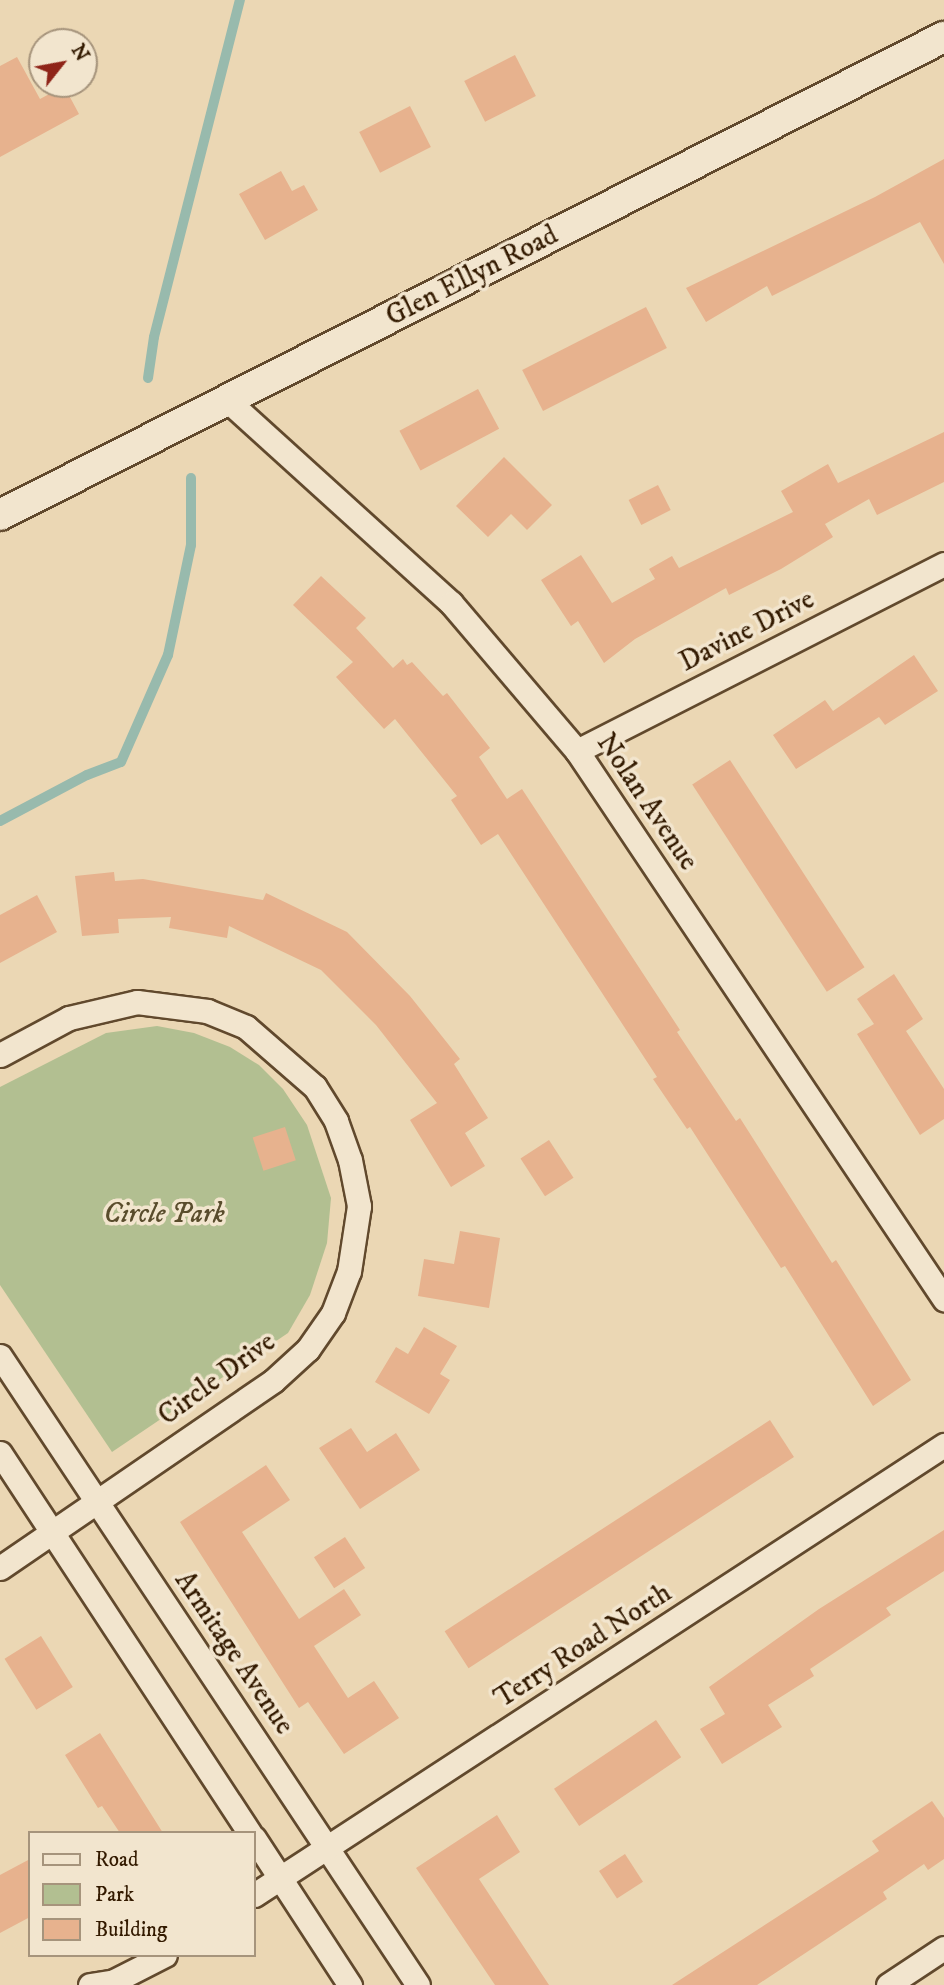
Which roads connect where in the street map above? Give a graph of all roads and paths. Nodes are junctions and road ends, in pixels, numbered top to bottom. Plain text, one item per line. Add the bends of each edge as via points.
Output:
1 (944, 37) edge
2 (226, 400) junction
3 (0, 515) edge
4 (944, 564) edge
5 (578, 751) junction
6 (0, 1055) edge
7 (944, 1299) edge
8 (0, 1356) edge
9 (944, 1444) edge
10 (0, 1453) edge
11 (97, 1504) junction
12 (52, 1533) junction
13 (0, 1568) edge
14 (249, 1831) edge
15 (256, 1841) edge
16 (329, 1847) junction
17 (279, 1876) junction
18 (256, 1893) edge
19 (944, 1948) edge
20 (161, 1957) edge
21 (900, 1982) edge
22 (90, 1985) edge
23 (350, 1985) edge
24 (418, 1985) edge

1 - 2 street, Glen Ellyn Road
2 - 3 street, Glen Ellyn Road
2 - 5 street, Nolan Avenue via 452,603
4 - 5 street, Davine Drive
5 - 7 street, Nolan Avenue
6 - 11 street, Circle Drive via 69,1018 111,1006 137,1002 207,1011 270,1043 315,1087 336,1121 351,1160 358,1230 349,1271 321,1333 273,1381 121,1482
8 - 11 street, Armitage Avenue
9 - 16 street, Terry Road North
10 - 12 street
11 - 12 street, Circle Drive
11 - 16 street, Armitage Avenue
12 - 13 street, Circle Drive
12 - 14 street
15 - 17 street
16 - 17 street, Terry Road North
16 - 24 street, Armitage Avenue
17 - 18 street, Terry Road North
17 - 23 street
19 - 21 street
20 - 22 street via 124,1978

